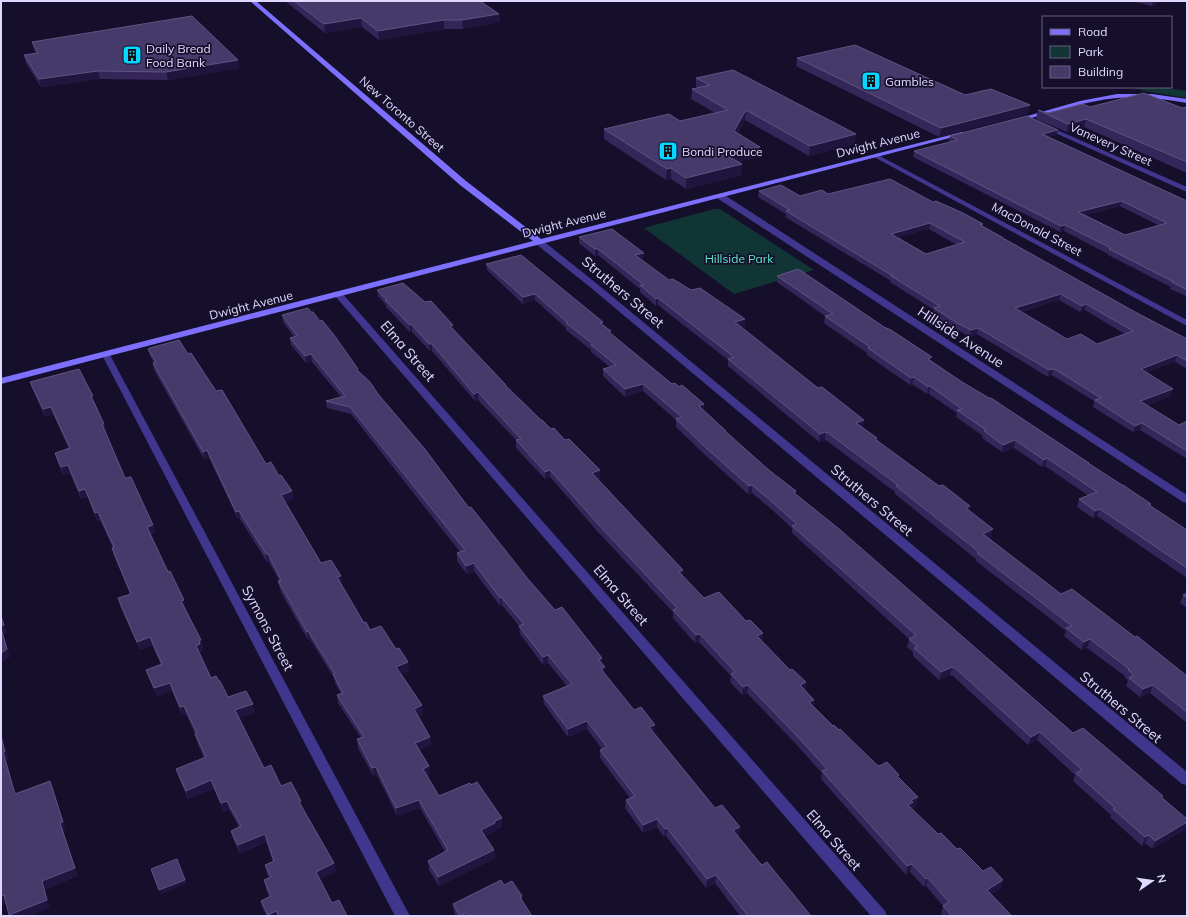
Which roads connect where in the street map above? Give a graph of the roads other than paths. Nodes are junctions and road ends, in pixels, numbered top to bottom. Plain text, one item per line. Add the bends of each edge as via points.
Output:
1 (252, 1) edge
2 (1187, 101) edge
3 (1026, 118) junction
4 (1011, 122) edge
5 (973, 132) edge
6 (876, 156) junction
7 (1187, 190) edge
8 (720, 196) junction
9 (539, 242) junction
10 (339, 295) junction
11 (1187, 323) edge
12 (106, 354) junction
13 (1, 381) edge
14 (1187, 500) edge
15 (1187, 780) edge
16 (403, 916) edge
17 (880, 916) edge

1 - 9 street, New Toronto Street via 462,183
2 - 3 street via 1157,96 1108,97
3 - 4 street
3 - 7 street, Vanevery Street
5 - 6 street, Dwight Avenue
6 - 8 street, Dwight Avenue
6 - 11 street, MacDonald Street
8 - 9 street, Dwight Avenue
8 - 14 street, Hillside Avenue
9 - 10 street, Dwight Avenue
9 - 15 street, Struthers Street
10 - 12 street, Dwight Avenue
10 - 17 street, Elma Street
12 - 13 street, Dwight Avenue
12 - 16 street, Symons Street

